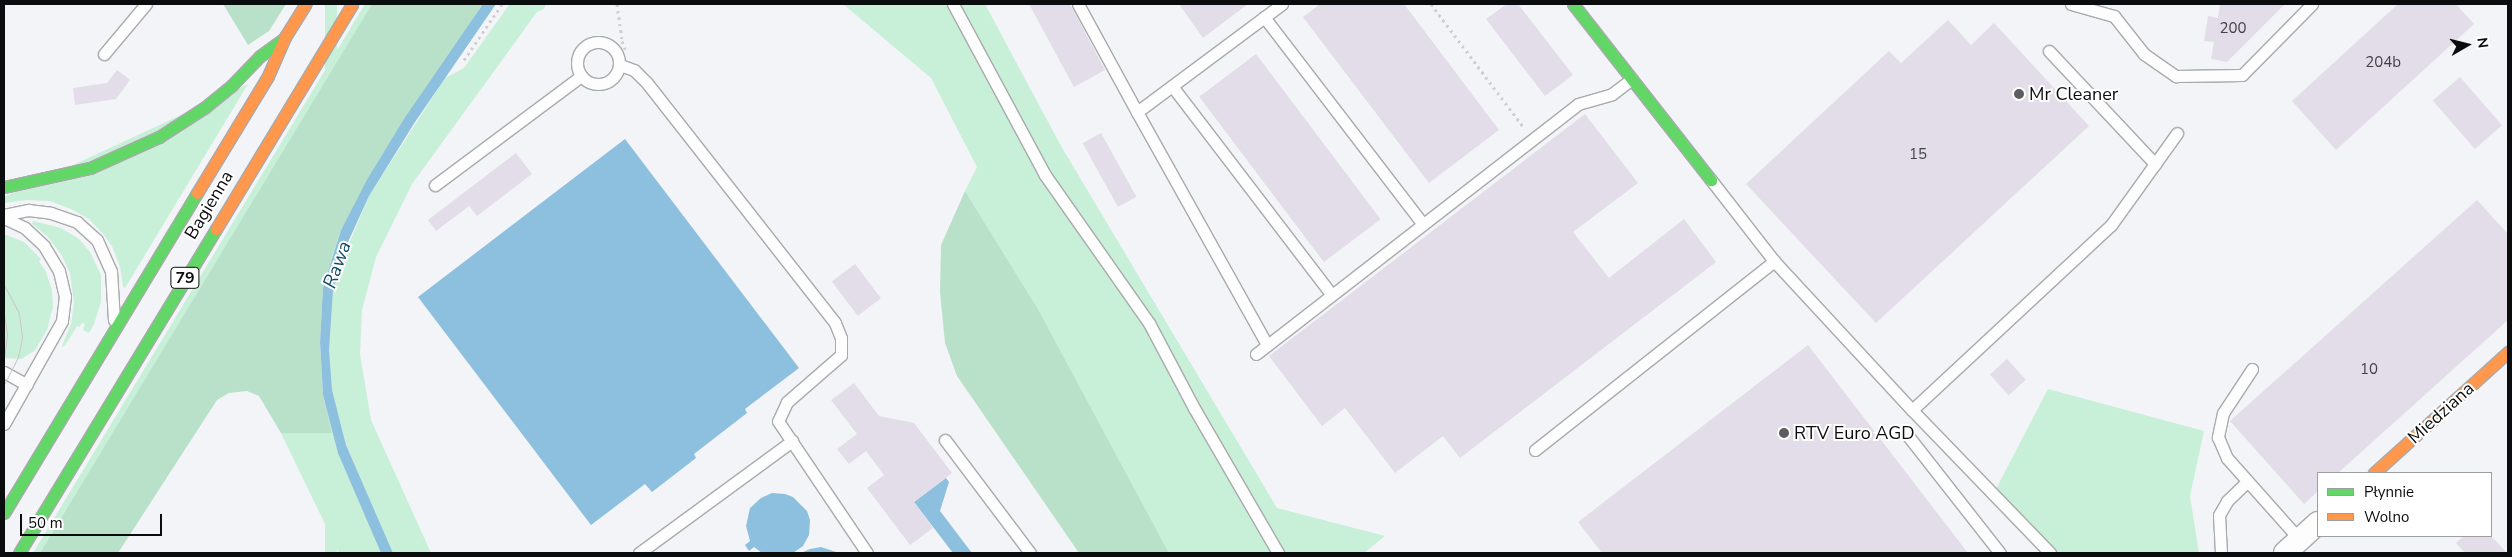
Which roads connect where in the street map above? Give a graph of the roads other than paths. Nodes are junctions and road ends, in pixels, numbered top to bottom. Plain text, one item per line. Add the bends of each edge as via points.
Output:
1 (146, 4) edge
2 (306, 4) edge
3 (352, 4) edge
4 (953, 4) edge
5 (1078, 4) edge
6 (1282, 4) edge
7 (1573, 4) edge
8 (2072, 4) edge
9 (2312, 4) edge
10 (1264, 17) junction
11 (285, 37) junction
12 (2049, 52) dead end
13 (104, 54) dead end
14 (620, 65) junction
15 (581, 76) junction
16 (1632, 78) junction
17 (1172, 86) junction
18 (1138, 112) junction
19 (2177, 134) dead end
20 (2155, 164) junction
21 (1712, 180) joint
22 (435, 185) dead end
23 (4, 187) edge
24 (4, 217) edge
25 (1423, 224) junction
26 (1774, 261) junction
27 (1332, 295) junction
28 (113, 332) junction
29 (1267, 345) junction
30 (2508, 352) edge
31 (1256, 354) dead end
32 (2252, 369) dead end
33 (4, 372) edge
34 (27, 385) junction
35 (1912, 410) junction
36 (4, 424) edge
37 (1905, 432) dead end
38 (945, 440) dead end
39 (792, 441) junction
40 (1535, 450) dead end
41 (2375, 472) edge
42 (2247, 482) junction
43 (4, 512) edge
44 (2317, 524) edge
45 (2292, 546) edge
46 (19, 553) edge
47 (639, 553) edge
48 (867, 553) edge
49 (1030, 553) edge
50 (1278, 553) edge
51 (2000, 553) edge
52 (2050, 553) edge
53 (2221, 553) edge

1 - 13 lane
2 - 11 main road, Bagienna / 79
3 - 46 main road, Bagienna / 79
4 - 50 lane via 1045,175 1149,323
5 - 18 lane
6 - 10 lane
7 - 16 main road
8 - 9 lane via 2114,16 2144,54 2176,76 2242,75
10 - 17 lane
10 - 25 lane
11 - 23 main road via 204,108 159,137 90,168
11 - 28 main road, Bagienna / 79 via 268,76
12 - 20 lane
14 - 15 lane via 614,78 600,85
14 - 15 lane via 616,51 610,45 596,42 579,54 577,62
14 - 39 lane via 634,70 647,83 829,316 842,338 841,355 787,402 778,420
15 - 22 lane
16 - 21 main road
16 - 25 lane via 1612,94 1578,104
17 - 18 lane
17 - 27 lane
18 - 29 lane
19 - 20 lane
20 - 35 lane via 2111,225
21 - 26 lane
24 - 28 lane via 28,210 51,213 77,222 97,240 111,271
24 - 34 lane via 25,228 44,246 58,271 65,296 62,322
25 - 27 lane
26 - 35 lane
26 - 40 lane
27 - 29 lane
28 - 43 main road, Bagienna / 79
29 - 31 lane
30 - 41 main road, Miedziana
32 - 42 lane via 2223,413 2218,437 2227,458
33 - 34 lane
34 - 36 lane
35 - 52 lane
37 - 51 lane
38 - 49 lane
39 - 47 lane
39 - 48 lane
42 - 45 lane
42 - 53 lane via 2227,501 2219,515
44 - 45 street

